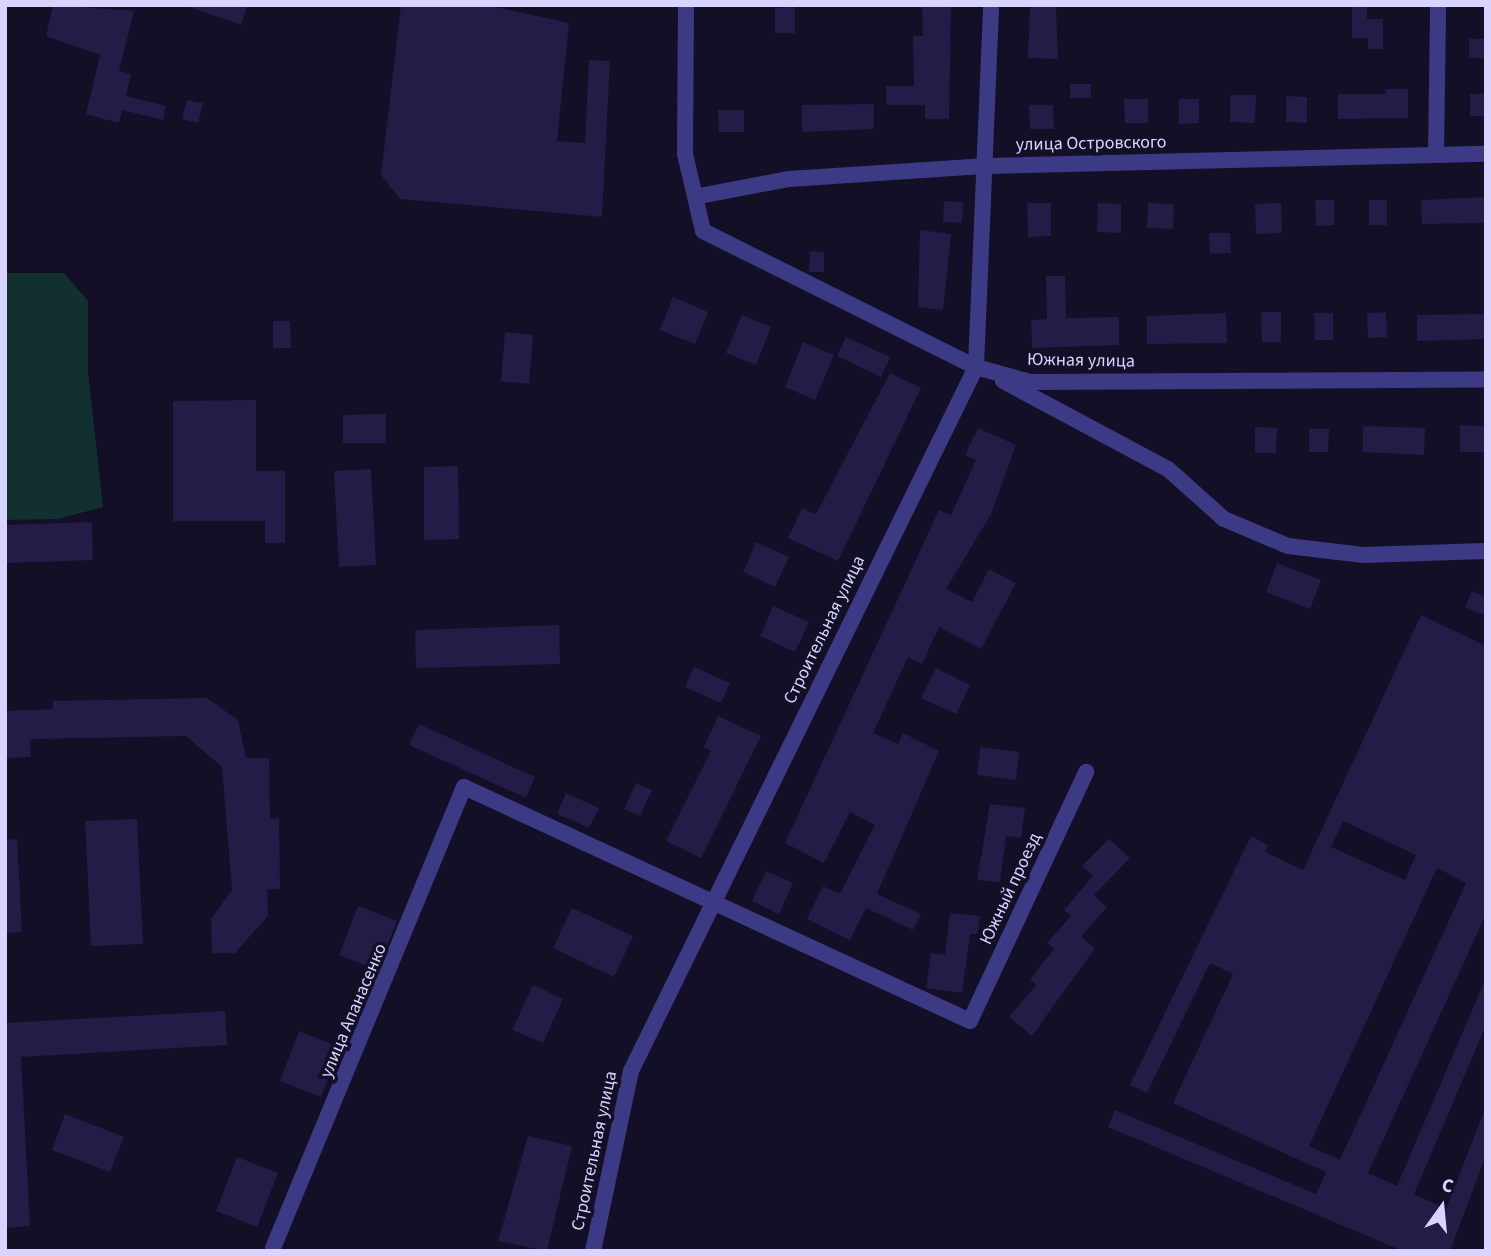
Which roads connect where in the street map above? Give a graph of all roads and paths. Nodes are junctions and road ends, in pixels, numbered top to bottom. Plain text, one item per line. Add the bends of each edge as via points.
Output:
1 (686, 5) edge
2 (991, 5) edge
3 (1438, 5) edge
4 (1486, 154) edge
5 (1436, 155) junction
6 (987, 166) junction
7 (699, 196) junction
8 (976, 367) junction
9 (1486, 380) edge
10 (1486, 551) edge
11 (1086, 772) dead end
12 (713, 899) junction
13 (273, 1248) dead end
14 (593, 1251) edge

1 - 7 street via 685,154
2 - 6 street, Строительная улица
3 - 5 street
4 - 5 street, улица Островского
5 - 6 street, улица Островского
6 - 7 street, улица Островского via 789,179
6 - 8 street, Строительная улица
7 - 8 street, Южная улица via 703,232
8 - 9 street, Южная улица via 1030,382
8 - 10 street via 1168,468 1224,519 1288,546 1363,555
8 - 12 street, Строительная улица
11 - 12 street, Южный проезд via 970,1021
12 - 13 street, улица Апанасенко via 464,787
12 - 14 street, Строительная улица via 631,1071

